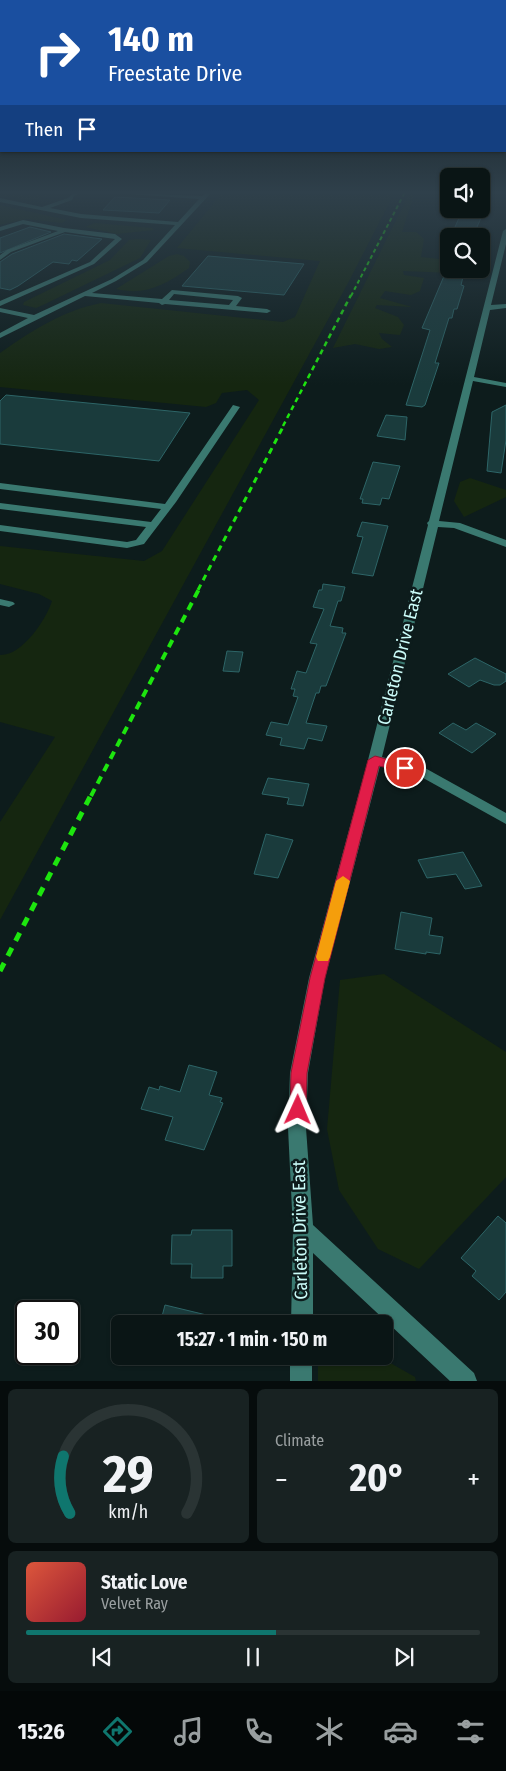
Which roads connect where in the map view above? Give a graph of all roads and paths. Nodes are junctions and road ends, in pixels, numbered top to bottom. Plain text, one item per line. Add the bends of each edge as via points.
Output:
1 (99, 256) edge
2 (149, 256) edge
3 (502, 256) edge
4 (83, 294) junction
5 (162, 303) junction
6 (0, 304) edge
7 (506, 306) edge
8 (487, 308) junction
9 (230, 309) junction
10 (0, 310) edge
11 (267, 311) dead end
12 (34, 318) junction
13 (0, 336) edge
14 (470, 378) junction
15 (506, 385) edge
16 (236, 407) dead end
17 (0, 486) edge
18 (0, 506) edge
19 (168, 507) junction
20 (432, 523) junction
21 (153, 525) junction
22 (0, 528) edge
23 (506, 544) edge
24 (375, 760) junction
25 (506, 819) edge
26 (303, 1230) junction
27 (302, 1315) edge
28 (301, 1365) edge
29 (301, 1381) edge
30 (466, 1381) edge

1 - 6 street via 92,263
2 - 4 street
3 - 8 street, Carleton Drive East
4 - 5 street
4 - 12 street
5 - 9 street
5 - 9 street via 172,292 238,298
7 - 8 street
8 - 14 street, Carleton Drive East
9 - 11 street
10 - 12 street
12 - 13 street
14 - 15 street
14 - 20 street, Carleton Drive East
16 - 19 street
17 - 19 street
18 - 21 street
19 - 21 street
20 - 23 street via 456,525
20 - 24 street, Carleton Drive East
21 - 22 street via 140,542 127,545
24 - 25 street via 420,771
24 - 26 street, Carleton Drive East via 317,978 299,1073 297,1128
26 - 27 street, Carleton Drive East
26 - 30 street
28 - 29 street

